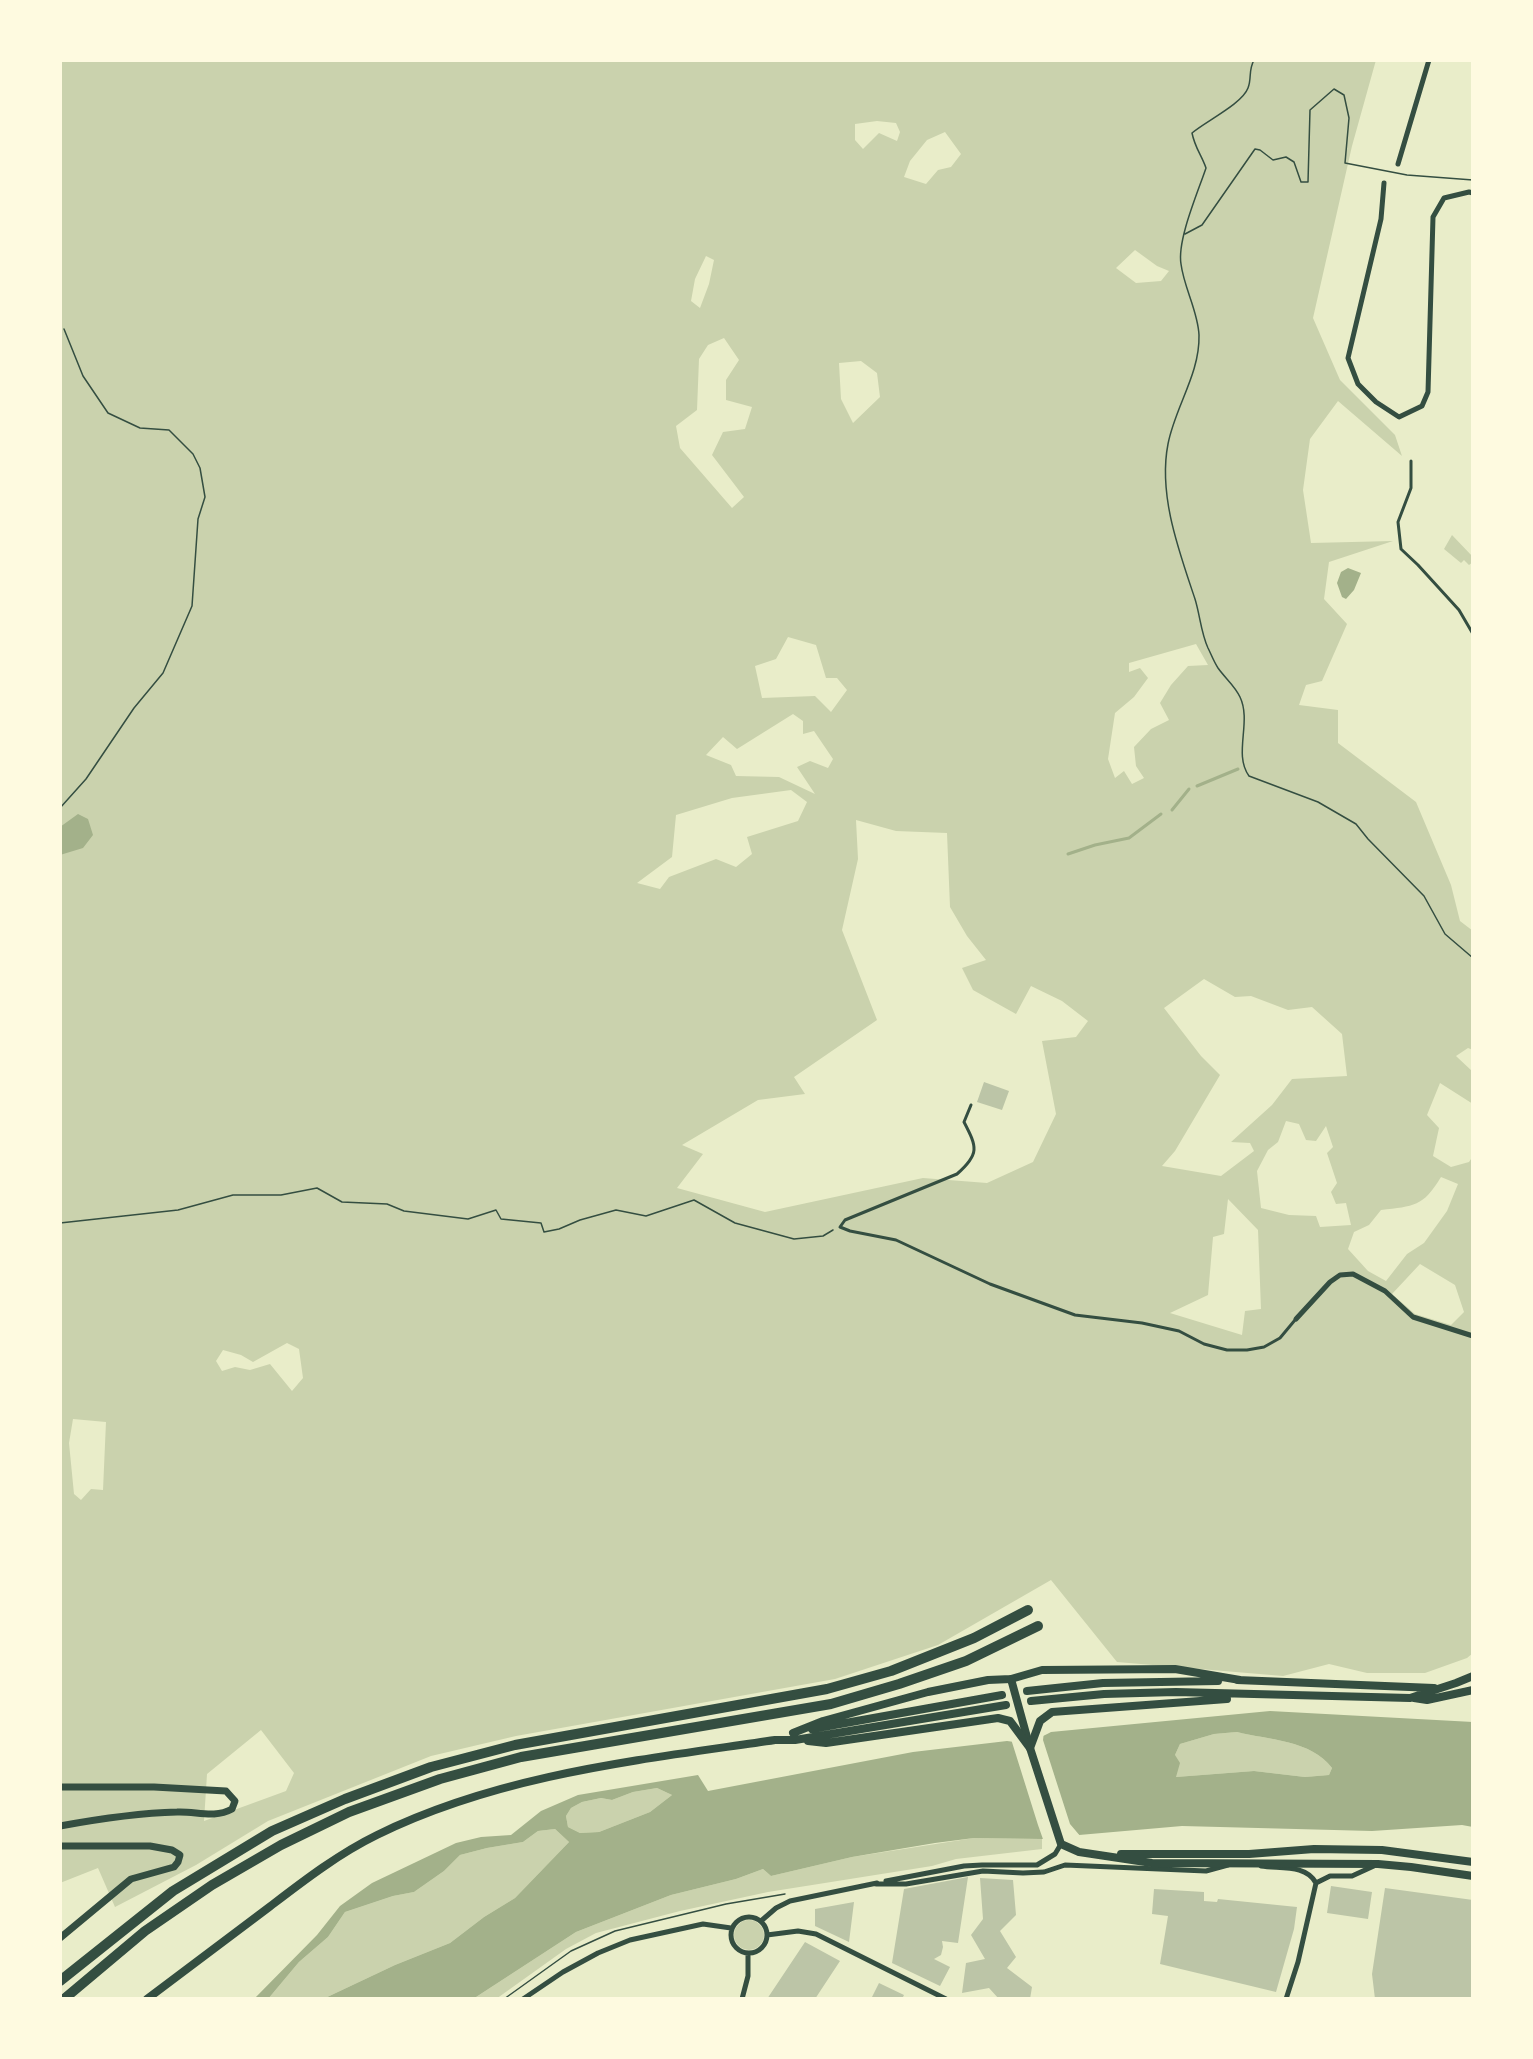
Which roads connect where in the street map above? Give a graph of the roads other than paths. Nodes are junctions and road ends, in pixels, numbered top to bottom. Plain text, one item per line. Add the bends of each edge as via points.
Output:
1 (1429, 60) edge
2 (1398, 164) dead end
3 (1384, 183) dead end
4 (1473, 193) edge
5 (1411, 461) dead end
6 (1473, 634) edge
7 (971, 1104) dead end
8 (1296, 1319) joint
9 (1473, 1336) edge
10 (1028, 1611) dead end
11 (1038, 1626) dead end
12 (1473, 1676) edge
13 (1240, 1680) junction
14 (1012, 1681) junction
15 (1441, 1688) junction
16 (1473, 1690) edge
17 (1027, 1691) dead end
18 (1002, 1695) dead end
19 (1266, 1696) junction
20 (1410, 1698) junction
21 (1030, 1701) dead end
22 (1006, 1705) dead end
23 (794, 1736) junction
24 (1030, 1748) junction
25 (60, 1787) edge
26 (60, 1826) edge
27 (1061, 1844) junction
28 (60, 1846) edge
29 (1105, 1855) junction
30 (1473, 1862) edge
31 (1231, 1864) junction
32 (1249, 1864) junction
33 (1378, 1864) junction
34 (1473, 1876) edge
35 (1316, 1883) junction
36 (876, 1884) junction
37 (761, 1921) junction
38 (731, 1928) junction
39 (767, 1935) junction
40 (60, 1938) edge
41 (748, 1953) junction
42 (60, 1981) edge
43 (64, 1999) edge
44 (147, 1999) edge
45 (523, 1999) edge
46 (742, 1999) edge
47 (946, 1999) edge
48 (1286, 1999) edge

1 - 2 street
3 - 4 street via 1381,219 1348,358 1358,384 1399,417 1422,406 1428,392 1433,217 1444,198
5 - 6 lane via 1411,488 1398,522 1401,549 1459,610
7 - 8 lane via 964,1122 975,1144 967,1165 957,1174 845,1220 840,1227 896,1240 990,1284 1075,1315 1179,1331 1227,1350 1264,1347 1280,1338
8 - 9 street via 1330,1282 1340,1275 1353,1274 1385,1291 1413,1317
10 - 42 highway via 974,1638 891,1671 827,1689 515,1745 431,1767 345,1799 272,1831 172,1891
11 - 43 highway via 966,1661 831,1704 521,1757 440,1779 349,1812 212,1885 145,1931
12 - 15 main road
13 - 14 main road via 1176,1669 1042,1670
13 - 15 main road
13 - 17 main road via 1103,1683
14 - 23 main road via 988,1680 928,1692 823,1721
14 - 24 main road
15 - 20 main road
16 - 20 main road via 1428,1700
18 - 23 main road
19 - 20 main road
19 - 21 main road via 1176,1692
19 - 24 main road via 1052,1712 1040,1721
22 - 23 main road
23 - 24 main road via 826,1743 998,1718 1010,1721
23 - 44 main road via 529,1781 377,1835 329,1863
24 - 27 main road
25 - 26 street via 225,1791 234,1801 232,1809 221,1815 178,1811
27 - 29 main road via 1079,1852
27 - 36 street via 1055,1854 1037,1865 964,1866
28 - 40 street via 150,1846 180,1855 174,1867 131,1880
29 - 30 main road via 1382,1850
29 - 31 main road via 1152,1863
31 - 32 main road
31 - 36 street via 1206,1872 1065,1865 1044,1872 982,1871 906,1884
32 - 33 main road
32 - 35 street via 1303,1869
33 - 34 main road
33 - 35 street via 1352,1876 1330,1876
35 - 48 street
36 - 37 street via 790,1900
37 - 38 street via 748,1916
37 - 39 street
38 - 41 street via 734,1945
38 - 45 street via 703,1924 630,1940 562,1972
39 - 41 street via 759,1950
39 - 47 street via 798,1931 816,1934
41 - 46 street

